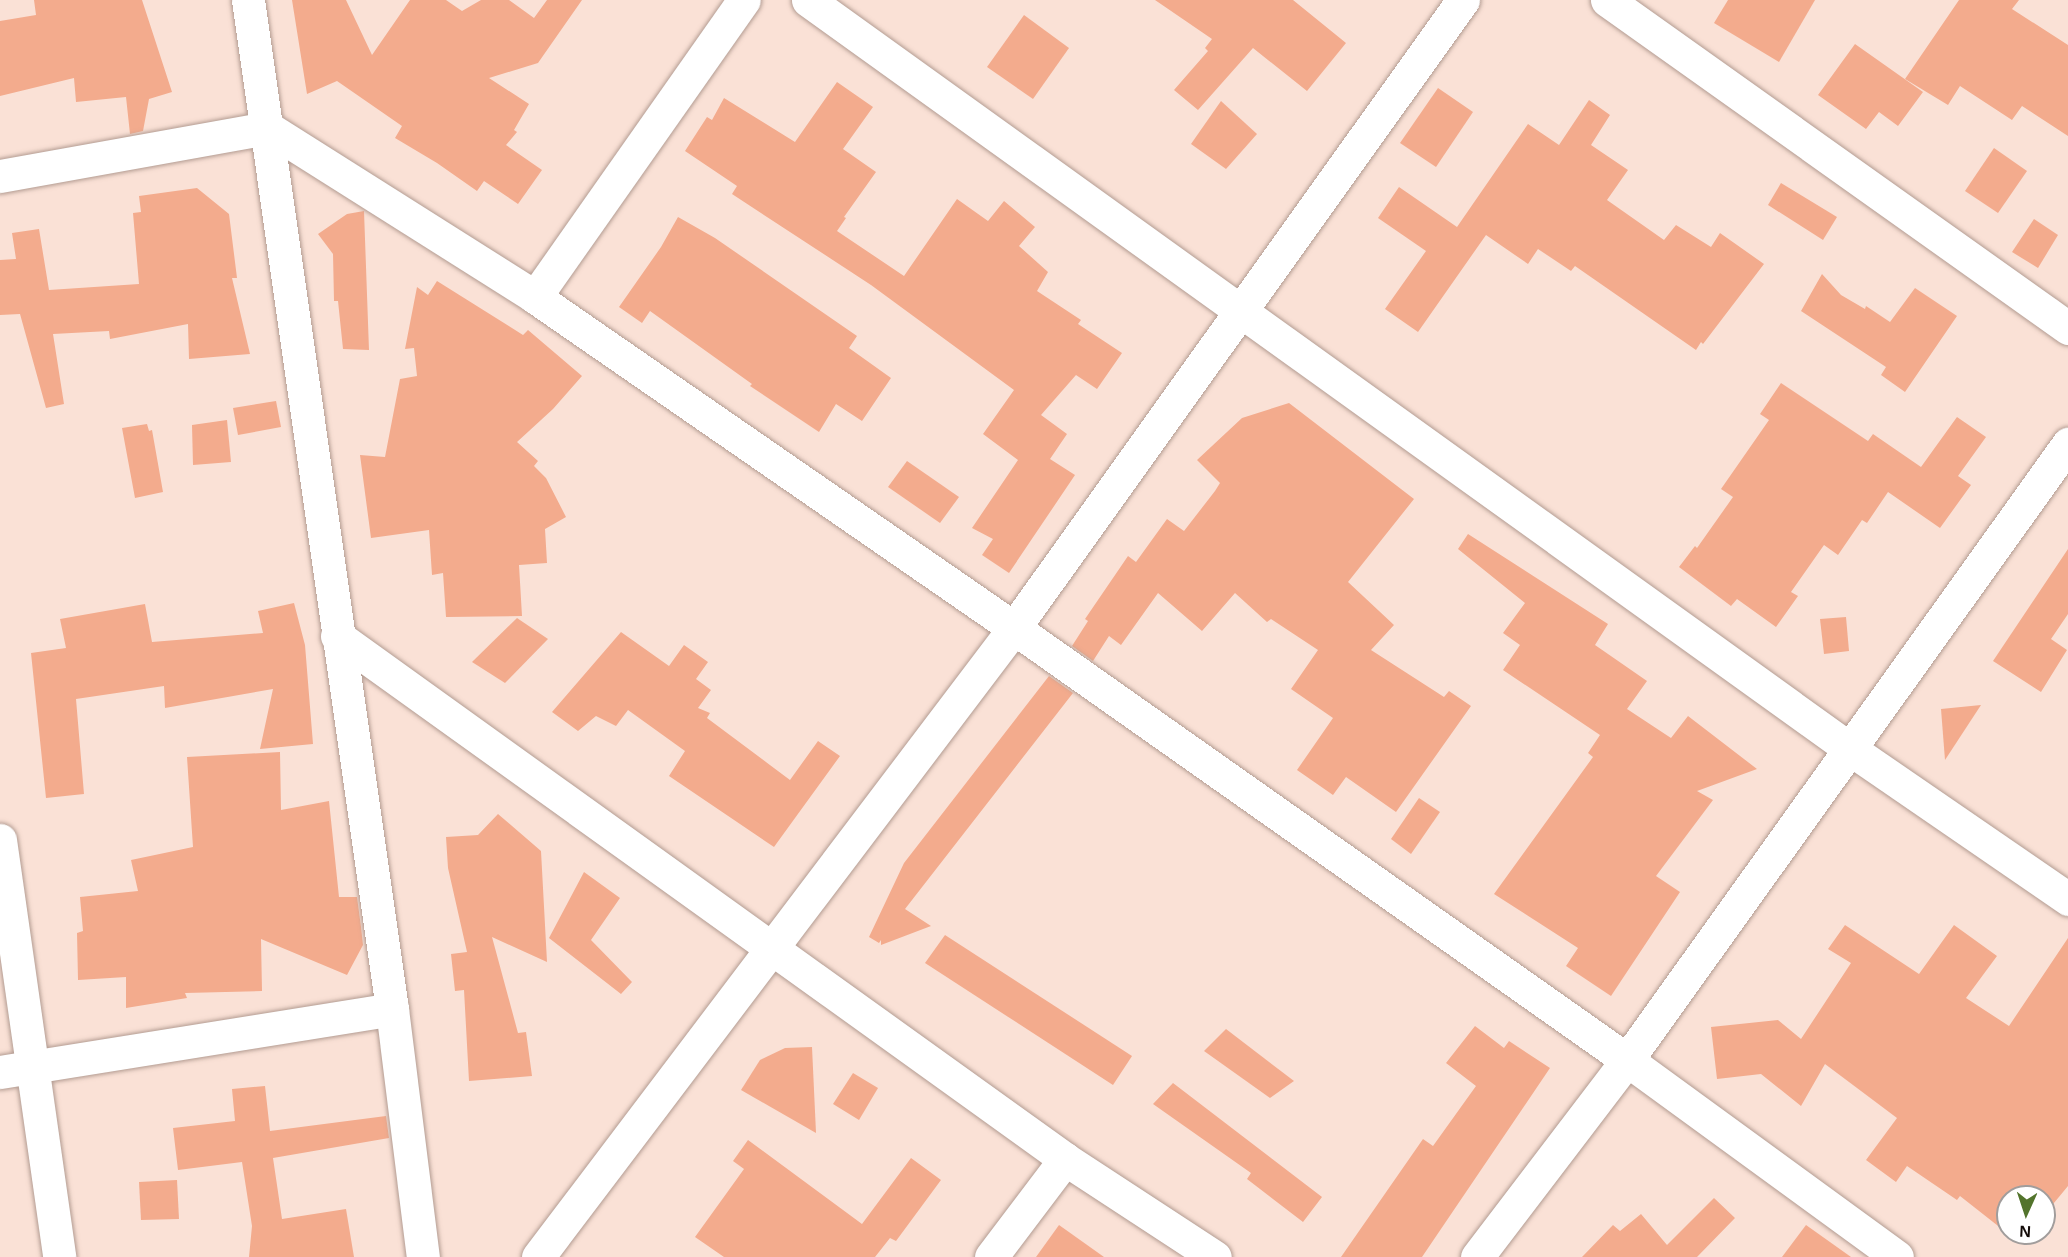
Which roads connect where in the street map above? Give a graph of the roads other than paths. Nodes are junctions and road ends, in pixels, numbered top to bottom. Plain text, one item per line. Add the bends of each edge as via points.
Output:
1 (248, 0) edge
2 (744, 0) edge
3 (808, 0) edge
4 (1463, 0) edge
5 (1607, 0) edge
6 (268, 128) junction
7 (0, 176) edge
8 (535, 297) junction
9 (1240, 312) junction
10 (2068, 328) edge
11 (2068, 444) edge
12 (1014, 628) junction
13 (337, 636) junction
14 (1850, 749) junction
15 (0, 840) edge
16 (2068, 898) edge
17 (773, 948) junction
18 (392, 1009) junction
19 (1627, 1059) junction
20 (34, 1066) junction
21 (0, 1072) edge
22 (1065, 1159) junction
23 (59, 1257) edge
24 (423, 1257) edge
25 (538, 1257) edge
26 (991, 1257) edge
27 (1215, 1257) edge
28 (1477, 1257) edge
29 (1897, 1257) edge

1 - 6 street
2 - 8 street
3 - 9 street
4 - 9 street
5 - 10 street
6 - 7 street
6 - 8 street
6 - 13 street
8 - 12 street
9 - 12 street
9 - 14 street
11 - 14 street
12 - 17 street
12 - 19 street
13 - 17 street
13 - 18 street
14 - 16 street
14 - 19 street
15 - 20 street
17 - 22 street
17 - 25 street
18 - 20 street
18 - 24 street
19 - 28 street
19 - 29 street
20 - 21 street
20 - 23 street
22 - 26 street
22 - 27 street

